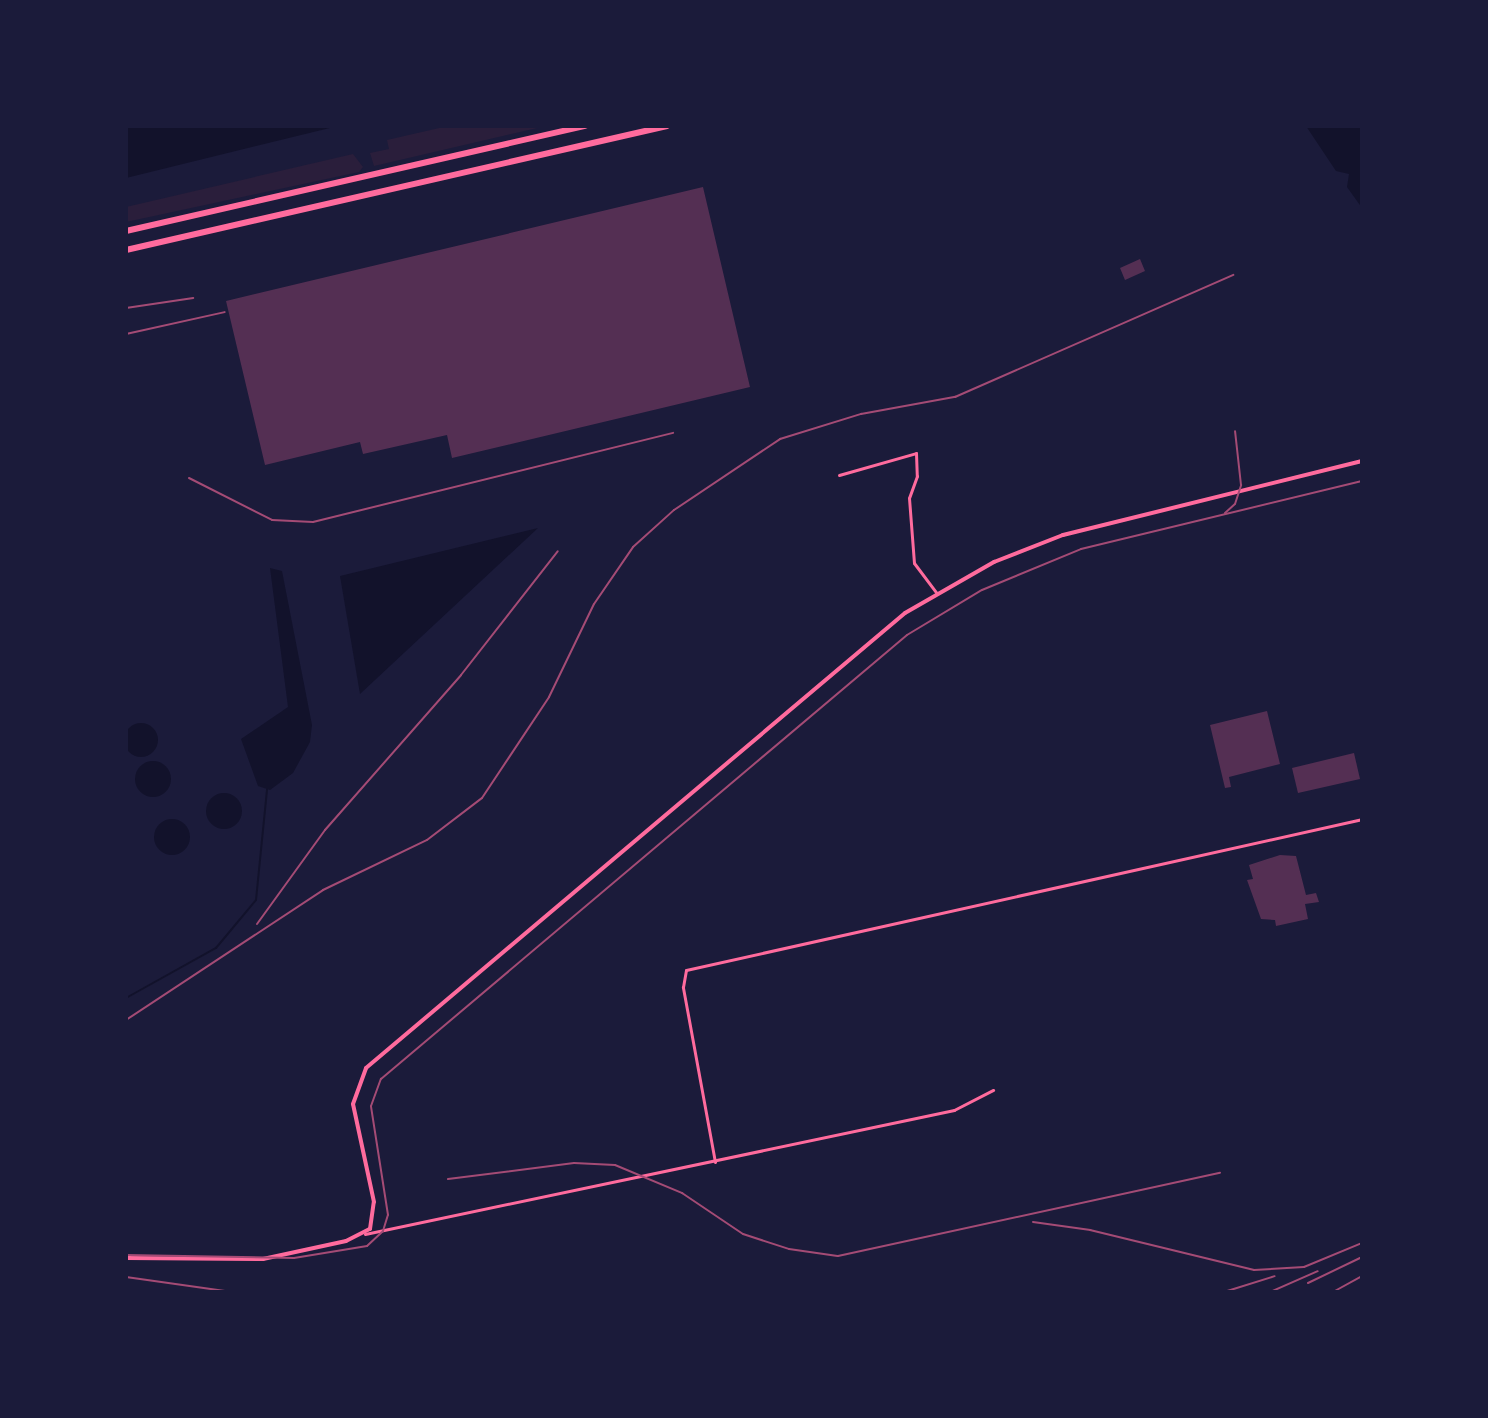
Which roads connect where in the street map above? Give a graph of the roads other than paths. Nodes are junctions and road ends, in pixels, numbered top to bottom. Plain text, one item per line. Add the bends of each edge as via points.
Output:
1 (585, 126) edge
2 (667, 126) edge
3 (126, 231) edge
4 (126, 250) edge
5 (1362, 461) edge
6 (839, 475) dead end
7 (937, 593) junction
8 (1362, 819) edge
9 (993, 1090) dead end
10 (715, 1162) junction
11 (365, 1234) junction
12 (126, 1258) edge

1 - 3 main road
2 - 4 main road via 271,221
5 - 7 street via 1063,535
6 - 7 street via 916,453 917,476 909,498 914,563
7 - 11 street via 876,634 366,1068 353,1104 374,1202 373,1224
8 - 10 street via 686,970 683,987
9 - 10 street via 954,1110
10 - 11 street
11 - 12 street via 263,1259

